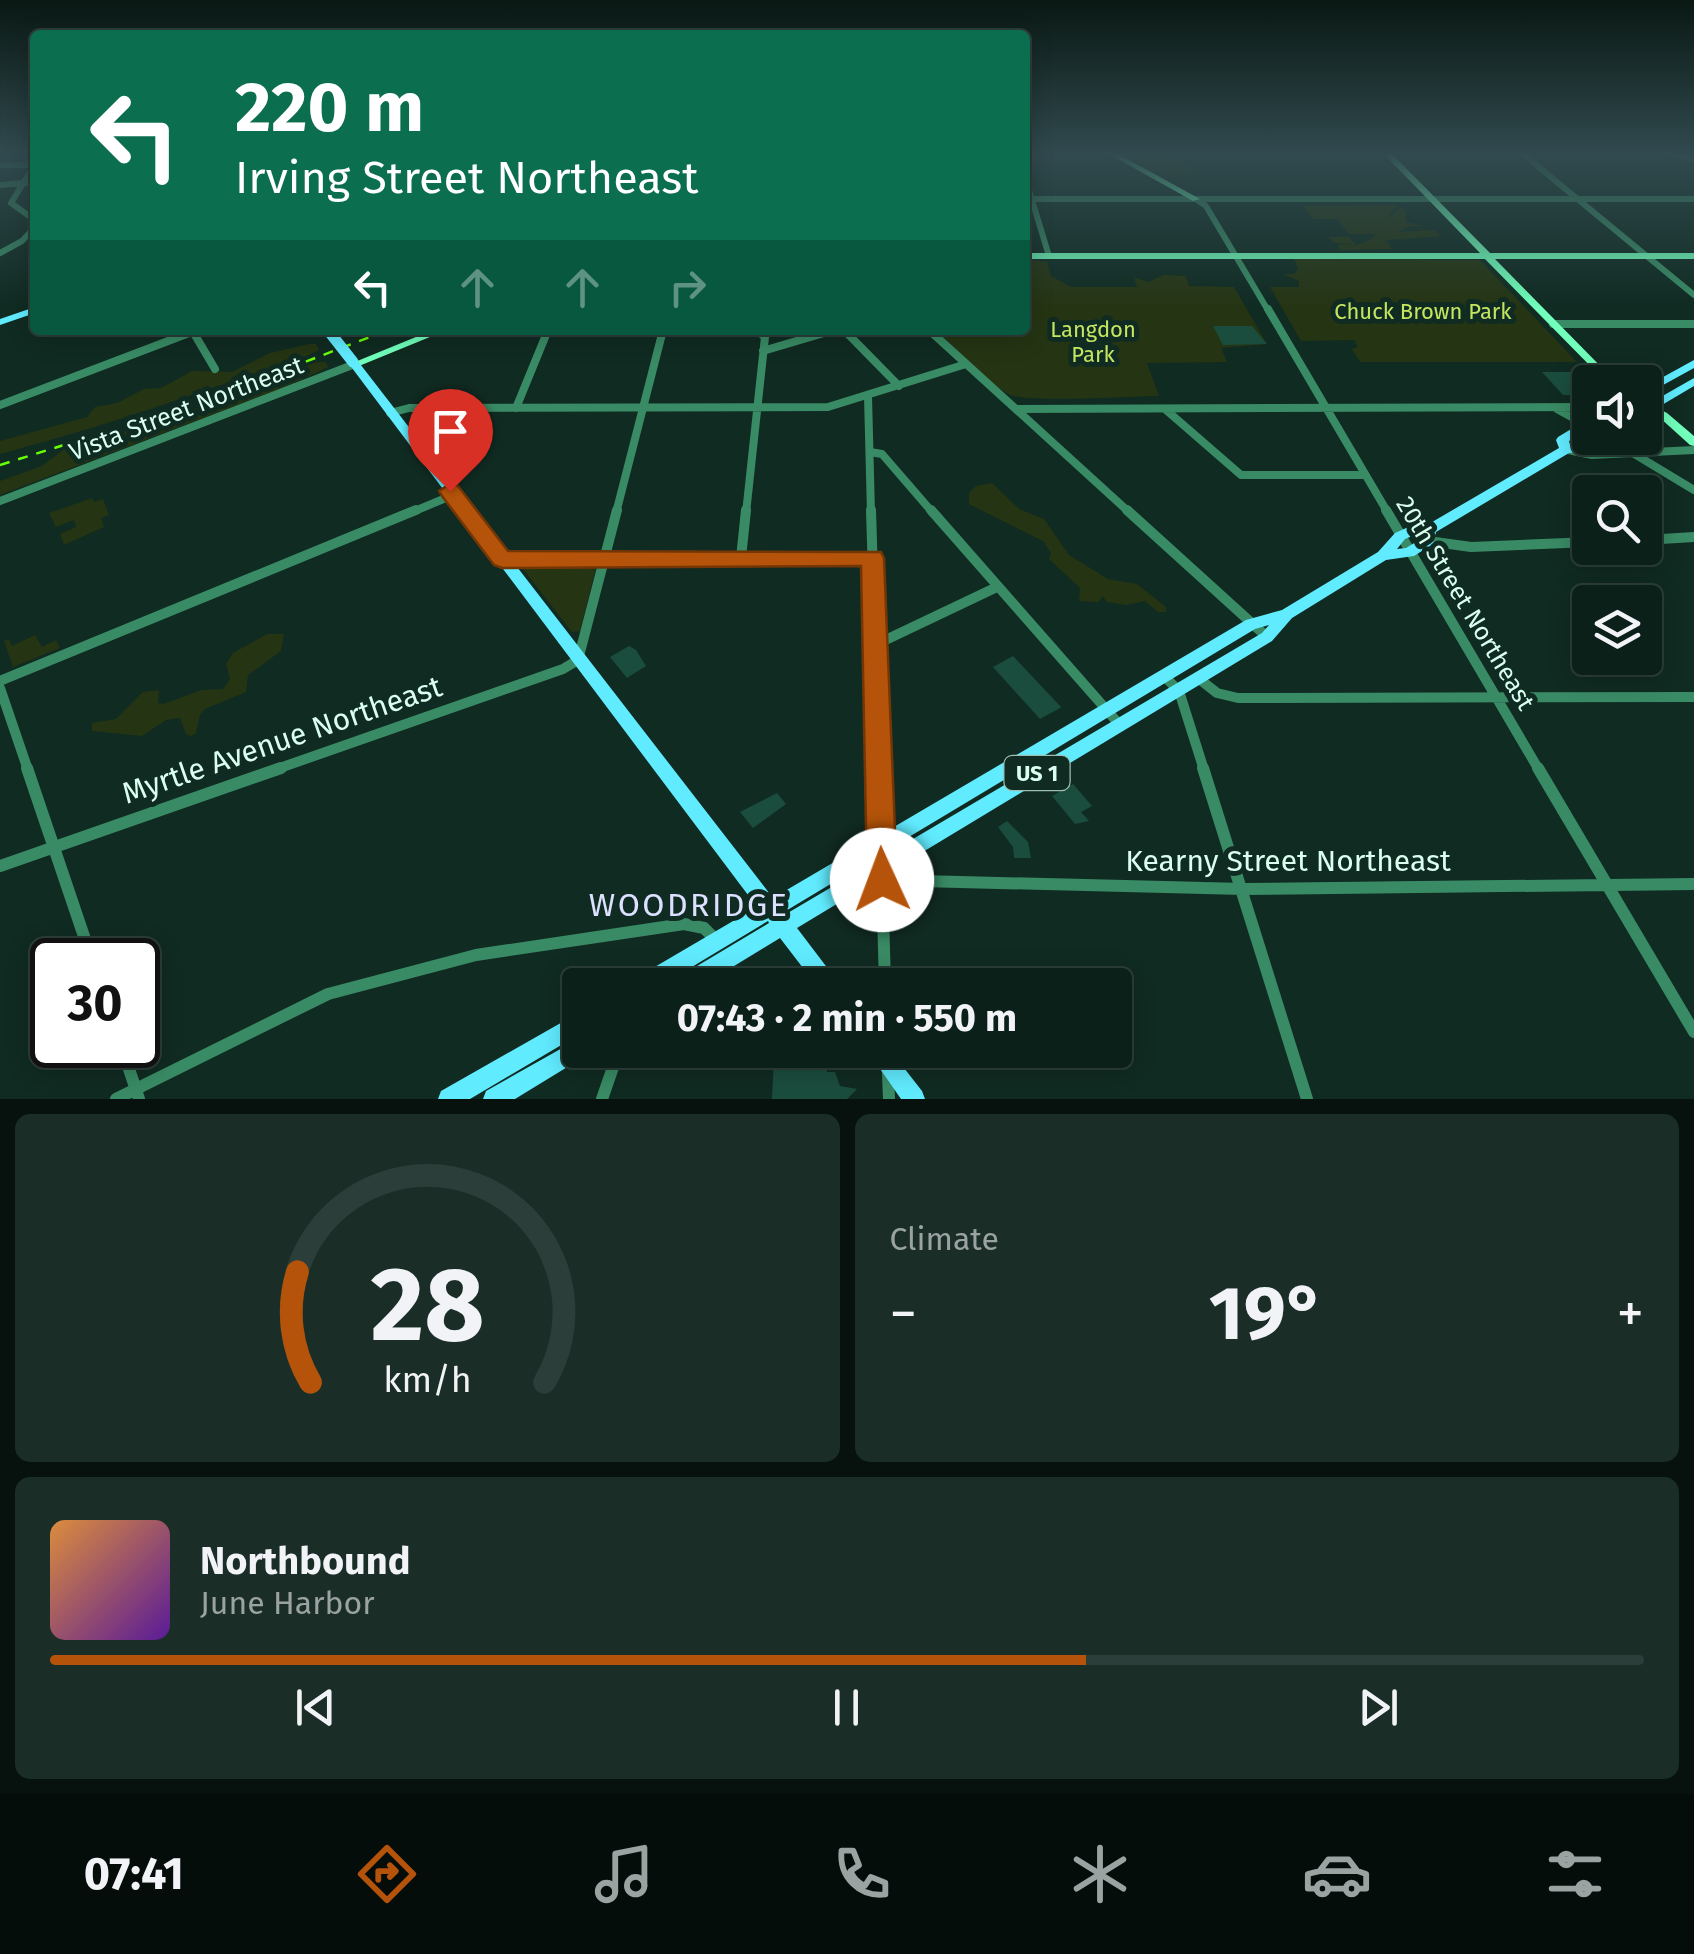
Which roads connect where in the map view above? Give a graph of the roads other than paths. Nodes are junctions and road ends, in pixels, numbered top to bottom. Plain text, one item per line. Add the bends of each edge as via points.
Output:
1 (15, 205) edge
2 (1030, 205) edge
3 (1205, 205) edge
4 (1439, 205) edge
5 (1586, 205) edge
6 (30, 210) edge
7 (23, 212) junction
8 (30, 219) edge
9 (30, 231) edge
10 (0, 253) edge
11 (1030, 256) edge
12 (1048, 256) junction
13 (1236, 256) junction
14 (1487, 256) junction
15 (1646, 256) junction
16 (1694, 256) edge
17 (1694, 295) edge
18 (30, 309) edge
19 (0, 319) edge
20 (1553, 324) junction
21 (1694, 324) edge
22 (184, 335) edge
23 (196, 335) edge
24 (331, 335) edge
25 (429, 335) edge
26 (546, 335) edge
27 (662, 335) edge
28 (762, 335) edge
29 (817, 335) edge
30 (849, 335) edge
31 (934, 335) edge
32 (764, 351) junction
33 (354, 363) junction
34 (1694, 363) edge
35 (966, 364) junction
36 (1594, 365) edge
37 (215, 370) dead end
38 (1694, 380) edge
39 (1662, 382) edge
40 (899, 386) junction
41 (868, 396) junction
42 (1662, 399) edge
43 (0, 406) edge
44 (516, 408) junction
45 (644, 408) junction
46 (757, 408) junction
47 (1165, 408) junction
48 (1326, 408) junction
49 (1555, 408) junction
50 (1572, 408) edge
51 (1016, 409) junction
52 (390, 413) junction
53 (1572, 416) edge
54 (1662, 419) edge
55 (1572, 434) edge
56 (1694, 442) edge
57 (1572, 449) edge
58 (1566, 450) junction
59 (1694, 450) edge
60 (1572, 451) edge
61 (870, 452) junction
62 (1662, 452) edge
63 (1636, 455) edge
64 (1365, 476) junction
65 (1694, 490) edge
66 (453, 495) junction
67 (0, 501) edge
68 (1429, 535) junction
69 (1400, 536) junction
70 (1694, 538) edge
71 (1662, 539) edge
72 (1572, 543) edge
73 (1409, 552) junction
74 (1383, 556) junction
75 (741, 558) junction
76 (872, 558) junction
77 (502, 559) junction
78 (606, 559) junction
79 (997, 587) junction
80 (1286, 615) junction
81 (1251, 624) junction
82 (1267, 637) junction
83 (875, 644) junction
84 (578, 660) junction
85 (1164, 676) junction
86 (1198, 678) junction
87 (0, 685) edge
88 (1179, 690) junction
89 (1496, 697) junction
90 (1694, 697) edge
91 (1105, 710) junction
92 (1119, 724) junction
93 (881, 845) junction
94 (53, 847) junction
95 (0, 866) edge
96 (882, 873) junction
97 (1694, 884) edge
98 (1608, 886) junction
99 (1244, 889) junction
100 (776, 917) junction
101 (84, 938) edge
102 (717, 941) junction
103 (671, 968) edge
104 (707, 968) edge
105 (815, 968) edge
106 (885, 968) edge
107 (562, 1032) edge
108 (1694, 1032) edge
109 (562, 1059) edge
110 (129, 1068) edge
111 (613, 1068) edge
112 (885, 1068) edge
113 (893, 1068) edge
114 (138, 1094) edge
115 (116, 1099) edge
116 (448, 1099) edge
117 (494, 1099) edge
118 (602, 1099) edge
119 (889, 1099) edge
120 (914, 1099) edge
121 (1307, 1099) edge

1 - 7 street
2 - 12 street
3 - 13 street, 20th Street Northeast
4 - 14 street
5 - 15 street
6 - 7 street
7 - 8 street
9 - 10 street
11 - 12 street
12 - 13 street
13 - 14 street
13 - 48 street, 20th Street Northeast
14 - 15 street
14 - 20 street
15 - 16 street
15 - 17 street
18 - 19 main road
20 - 21 street
20 - 36 street
22 - 43 street
23 - 37 street
24 - 33 main road, bridge
25 - 33 street, Vista Street Northeast
26 - 44 street
27 - 45 street
28 - 32 street
29 - 32 street
30 - 40 street
31 - 35 street
32 - 46 street
33 - 52 main road
33 - 67 street, Vista Street Northeast
34 - 39 main road
35 - 40 street
35 - 51 street
38 - 42 main road
40 - 41 street
41 - 46 street via 828,407
41 - 61 street
44 - 45 street
44 - 52 street
45 - 46 street
45 - 78 street
46 - 75 street
47 - 48 street
47 - 51 street
47 - 64 street via 1241,475
48 - 49 street
48 - 64 street, 20th Street Northeast
49 - 50 street
49 - 53 street
51 - 81 street
52 - 66 main road
54 - 56 street
55 - 58 main road, US 1 via 1562,440
57 - 58 main road, US 1
58 - 60 street
58 - 68 main road, US 1
59 - 62 street
61 - 76 street
61 - 79 street via 882,454
63 - 65 street
64 - 69 street, 20th Street Northeast
66 - 77 main road
66 - 87 street
68 - 69 main road, US 1 via 1413,530
68 - 72 street via 1471,547
68 - 73 main road, US 1
69 - 73 street, 20th Street Northeast
69 - 74 main road, US 1
70 - 71 street
73 - 74 main road, US 1
73 - 89 street, 20th Street Northeast
74 - 80 main road, US 1
75 - 76 street
75 - 78 street
76 - 83 street
77 - 78 street
77 - 84 main road
78 - 84 street
79 - 83 street
79 - 91 street
80 - 81 main road, US 1
80 - 82 main road, US 1
81 - 82 street
81 - 85 main road, US 1
82 - 86 main road, US 1
83 - 93 street
84 - 94 street, Myrtle Avenue Northeast
84 - 100 main road
85 - 88 street
85 - 91 main road, US 1
86 - 88 main road, US 1
86 - 89 street via 1238,698
87 - 94 street
88 - 92 main road, US 1
88 - 99 street
89 - 90 street
89 - 98 street, 20th Street Northeast
91 - 92 street
91 - 93 main road, US 1
92 - 96 main road, US 1
93 - 96 street
93 - 100 main road, US 1
94 - 95 street, Myrtle Avenue Northeast
94 - 101 street
96 - 99 street, Kearny Street Northeast via 930,884
96 - 100 main road, US 1
96 - 106 street
97 - 98 street, Kearny Street Northeast
98 - 99 street, Kearny Street Northeast
98 - 108 street, 20th Street Northeast
99 - 121 street
100 - 102 main road, US 1
100 - 104 main road, US 1
100 - 105 main road
102 - 103 main road, US 1
102 - 114 street via 704,928 684,924 439,964 328,994
107 - 116 main road
109 - 117 main road
110 - 114 street
111 - 118 street
112 - 119 street
113 - 120 main road
114 - 115 street

